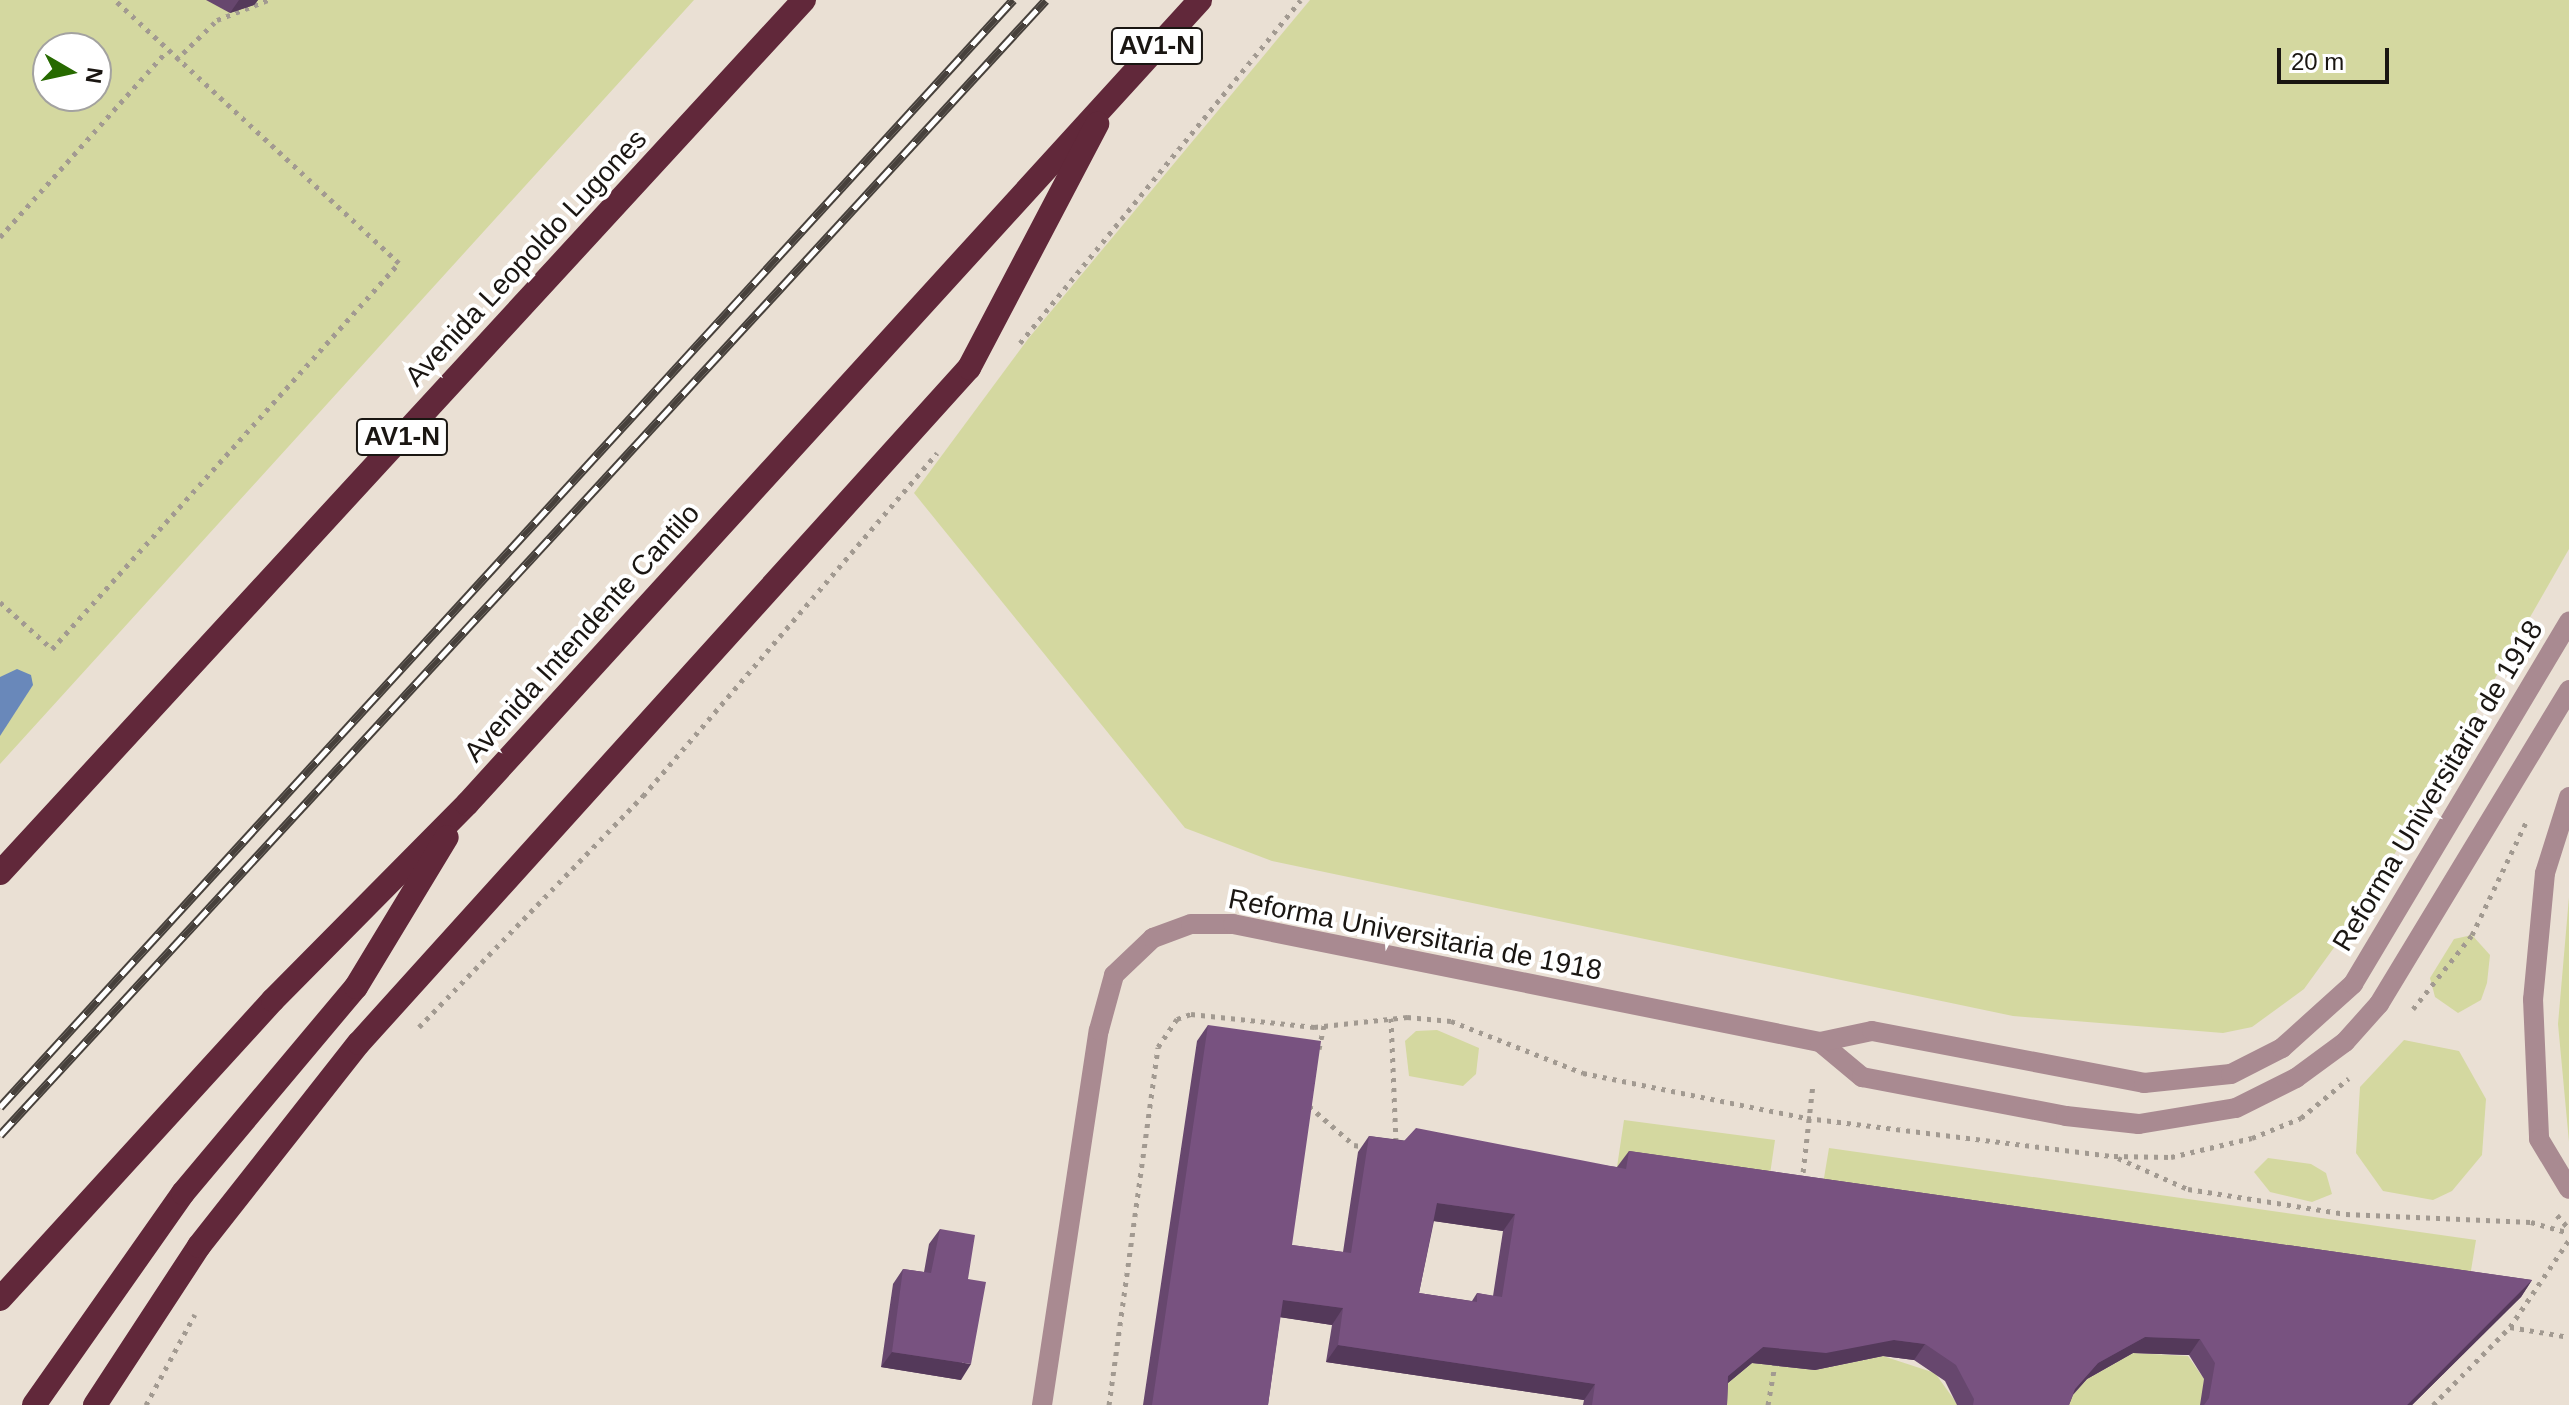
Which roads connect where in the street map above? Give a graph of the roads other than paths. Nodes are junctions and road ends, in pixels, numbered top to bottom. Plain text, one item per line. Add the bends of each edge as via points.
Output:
1 (804, 0) edge
2 (1200, 0) edge
3 (1114, 93) junction
4 (2569, 621) edge
5 (2569, 690) edge
6 (2569, 797) edge
7 (467, 804) junction
8 (0, 873) edge
9 (1820, 1042) junction
10 (2569, 1189) edge
11 (0, 1299) edge
12 (34, 1405) edge
13 (95, 1405) edge
14 (1042, 1405) edge

1 - 8 highway, Avenida Leopoldo Lugones / AV1-N
2 - 3 highway, Avenida Intendente Cantilo / AV1-N
3 - 7 highway, Avenida Intendente Cantilo / AV1-N
3 - 13 highway via 969,368 359,1043 199,1246
4 - 9 lane, Reforma Universitaria de 1918 via 2389,932 2353,984 2282,1048 2231,1074 2144,1083 1872,1031
5 - 9 lane, Reforma Universitaria de 1918 via 2379,1004 2345,1042 2296,1078 2236,1108 2139,1124 2066,1116 1862,1077
6 - 10 lane via 2545,873 2533,999 2539,1139
7 - 11 highway, Avenida Intendente Cantilo / AV1-N via 273,1000
7 - 12 highway via 356,987 183,1193
9 - 14 lane, Reforma Universitaria de 1918 via 1233,924 1191,924 1153,938 1114,975 1099,1030

